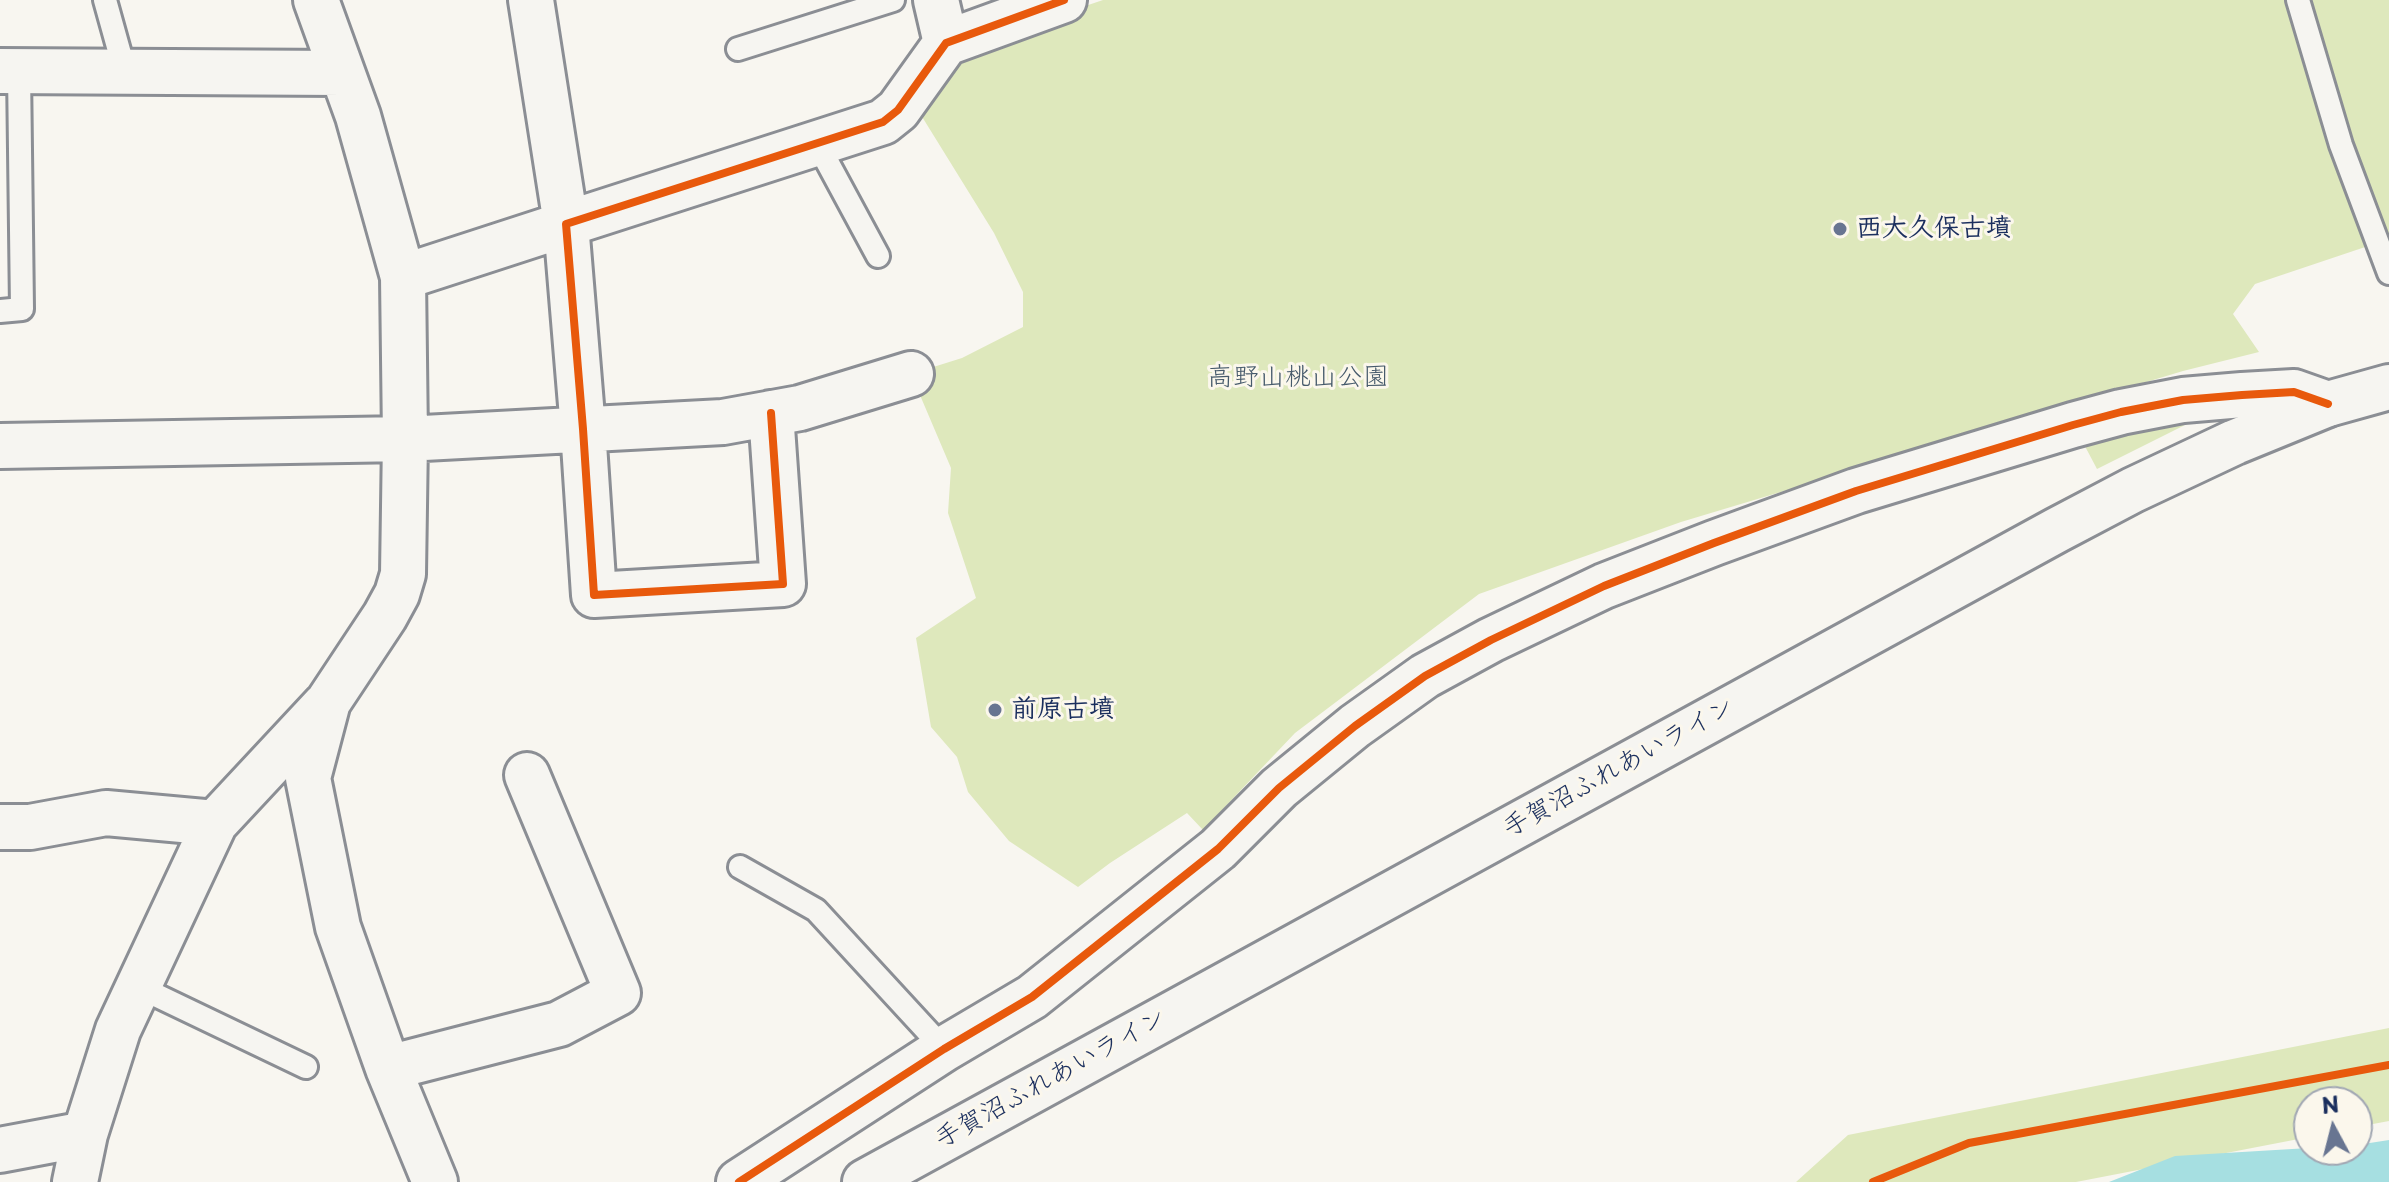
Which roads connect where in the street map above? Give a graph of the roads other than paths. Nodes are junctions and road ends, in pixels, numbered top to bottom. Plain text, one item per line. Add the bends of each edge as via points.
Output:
1 (105, 0) edge
2 (316, 0) edge
3 (531, 0) edge
4 (893, 0) edge
5 (936, 0) edge
6 (1064, 0) edge
7 (2298, 0) edge
8 (946, 43) junction
9 (738, 49) dead end
10 (9, 71) edge
11 (125, 72) junction
12 (342, 73) junction
13 (817, 143) junction
14 (566, 224) junction
15 (878, 256) dead end
16 (2389, 273) edge
17 (403, 277) junction
18 (0, 311) edge
19 (911, 374) dead end
20 (2389, 387) edge
21 (2328, 404) junction
22 (771, 413) junction
23 (583, 429) junction
24 (405, 439) junction
25 (0, 446) edge
26 (328, 702) junction
27 (527, 775) dead end
28 (215, 823) junction
29 (0, 827) edge
30 (740, 867) dead end
31 (139, 987) junction
32 (944, 1049) junction
33 (306, 1067) dead end
34 (388, 1068) junction
35 (85, 1134) junction
36 (0, 1150) edge
37 (75, 1182) edge
38 (435, 1182) edge
39 (739, 1182) edge
40 (865, 1182) edge

1 - 11 lane
2 - 12 street
3 - 14 street
4 - 9 lane
5 - 8 street
6 - 8 street
7 - 16 lane via 2341,145
8 - 13 street via 898,110 883,122
10 - 11 street
10 - 18 lane via 22,309
11 - 12 street
12 - 17 street
13 - 14 street
13 - 15 lane
14 - 17 street
14 - 23 street
17 - 24 street
19 - 22 street
20 - 21 street, 手賀沼ふれあいライン
21 - 32 street via 2294,392 2183,400 2121,412 1856,491 1590,593 1425,676 1279,788 1218,849 1032,997
21 - 40 street, 手賀沼ふれあいライン via 2210,454 2057,530
22 - 23 street via 723,422
22 - 23 street via 783,584 594,595
23 - 24 street
24 - 25 street
24 - 26 street via 403,574 385,616
26 - 28 street
26 - 34 street via 308,778 338,927
27 - 34 street via 618,993 559,1024
28 - 29 street via 106,813
28 - 31 street
30 - 32 lane via 816,910
31 - 33 lane
31 - 35 street via 118,1030
32 - 39 street
34 - 38 street
35 - 36 street
35 - 37 street

